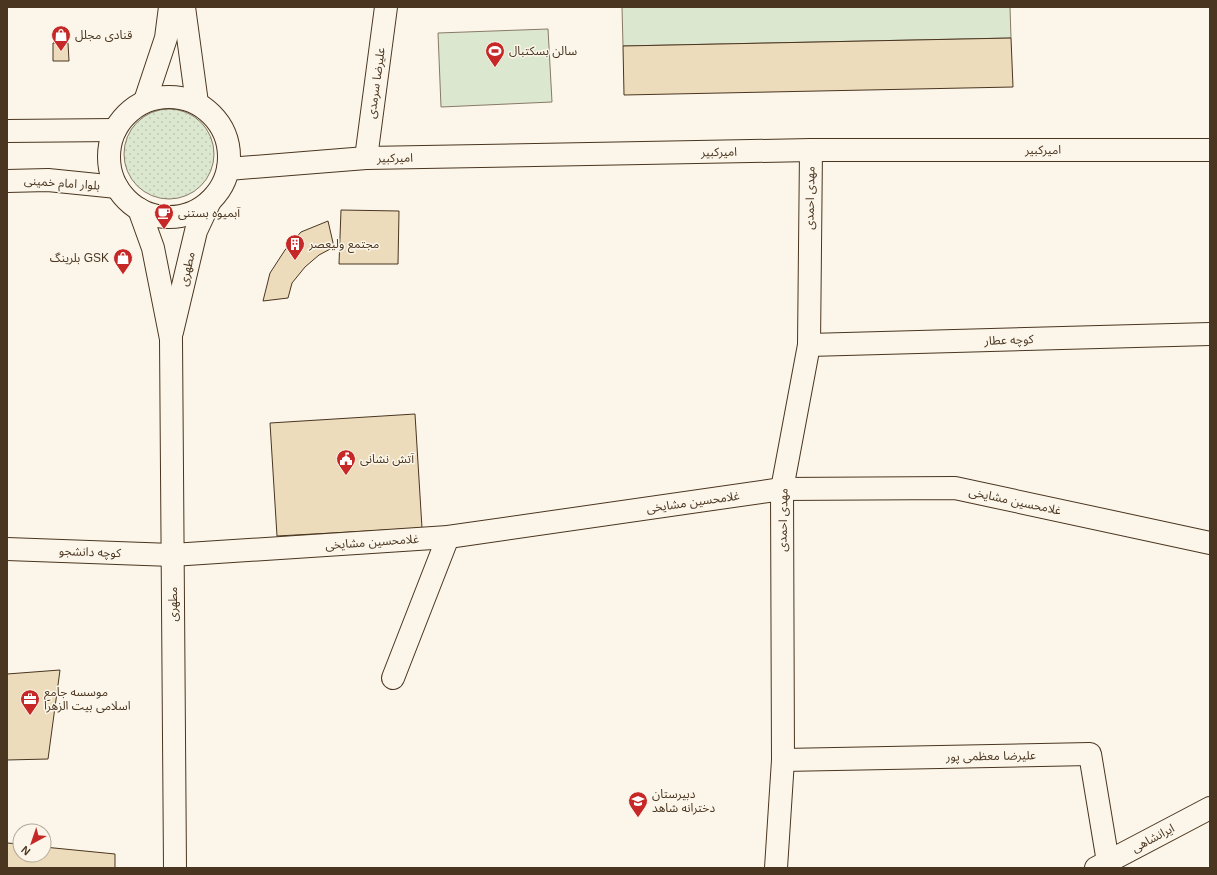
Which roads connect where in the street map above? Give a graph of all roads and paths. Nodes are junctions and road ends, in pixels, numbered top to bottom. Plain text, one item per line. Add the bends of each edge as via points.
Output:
1 (170, 7) edge
2 (184, 7) edge
3 (386, 7) edge
4 (145, 101) junction
5 (197, 103) junction
6 (115, 130) junction
7 (7, 131) edge
8 (811, 150) junction
9 (1210, 150) edge
10 (366, 158) junction
11 (228, 169) junction
12 (7, 181) edge
13 (117, 187) junction
14 (210, 201) junction
15 (139, 209) junction
16 (1210, 334) edge
17 (170, 339) junction
18 (809, 346) junction
19 (782, 489) junction
20 (448, 538) junction
21 (1210, 543) edge
22 (7, 549) edge
23 (172, 555) junction
24 (393, 678) dead end
25 (783, 760) junction
26 (1210, 808) edge
27 (1102, 865) edge
28 (174, 868) edge
29 (776, 868) edge

1 - 4 street via 166,38
2 - 5 street
3 - 10 street, علیرضا سرمدی
4 - 5 street via 162,96 180,97
4 - 6 street via 133,108
5 - 11 street via 213,115 224,131 229,150
6 - 7 street
6 - 13 street via 109,149 110,169
8 - 9 street, امیرکبیر
8 - 10 street, امیرکبیر
8 - 18 street, مهدی احمدی
10 - 11 street, امیرکبیر
11 - 14 street via 222,187
12 - 13 street, بلوار امام خمینی via 48,180
13 - 15 street
14 - 15 street via 194,212 176,216 157,216
14 - 17 street, مطهری via 196,231
15 - 17 street, مطهری via 153,248
16 - 18 street, کوچه عطار
17 - 23 street, مطهری
18 - 19 street, مهدی احمدی
19 - 20 street, غلامحسین مشایخی
19 - 21 street, غلامحسین مشایخی via 955,488
19 - 25 street, مهدی احمدی
20 - 23 street, غلامحسین مشایخی
20 - 24 street
22 - 23 street, کوچه دانشجو
23 - 28 street, مطهری
25 - 27 street, علیرضا معظمی پور via 1090,754
25 - 29 street, مهدی احمدی
26 - 27 street, ایرانشاهی

